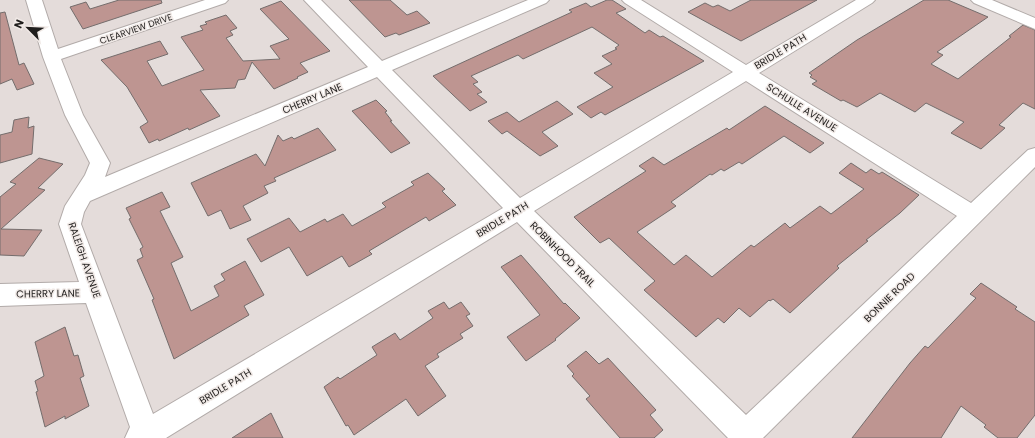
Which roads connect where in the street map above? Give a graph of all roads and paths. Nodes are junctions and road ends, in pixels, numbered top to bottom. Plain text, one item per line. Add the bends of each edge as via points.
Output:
1 (34, 0) edge
2 (220, 0) edge
3 (312, 0) edge
4 (540, 0) edge
5 (630, 0) edge
6 (867, 0) edge
7 (979, 0) edge
8 (1035, 24) edge
9 (52, 57) junction
10 (380, 69) junction
11 (745, 72) junction
12 (1035, 155) edge
13 (83, 195) junction
14 (518, 209) junction
15 (973, 215) junction
16 (96, 292) junction
17 (0, 294) edge
18 (144, 437) edge
19 (746, 437) edge

1 - 9 street, RALEIGH AVENUE
2 - 9 street, CLEARVIEW DRIVE
3 - 10 street, ROBINHOOD TRAIL
4 - 10 street, CHERRY LANE
5 - 11 street, SCHULLE AVENUE
6 - 11 street, BRIDLE PATH
7 - 8 street
9 - 13 street, RALEIGH AVENUE via 74,115 100,163 94,179
10 - 13 street, CHERRY LANE
10 - 14 street, ROBINHOOD TRAIL
11 - 14 street, BRIDLE PATH
11 - 15 street, SCHULLE AVENUE
12 - 15 street, BONNIE ROAD
13 - 16 street, RALEIGH AVENUE via 74,206 70,224
14 - 18 street, BRIDLE PATH
14 - 19 street, ROBINHOOD TRAIL
15 - 19 street, BONNIE ROAD
16 - 17 street, CHERRY LANE
16 - 18 street, RALEIGH AVENUE

